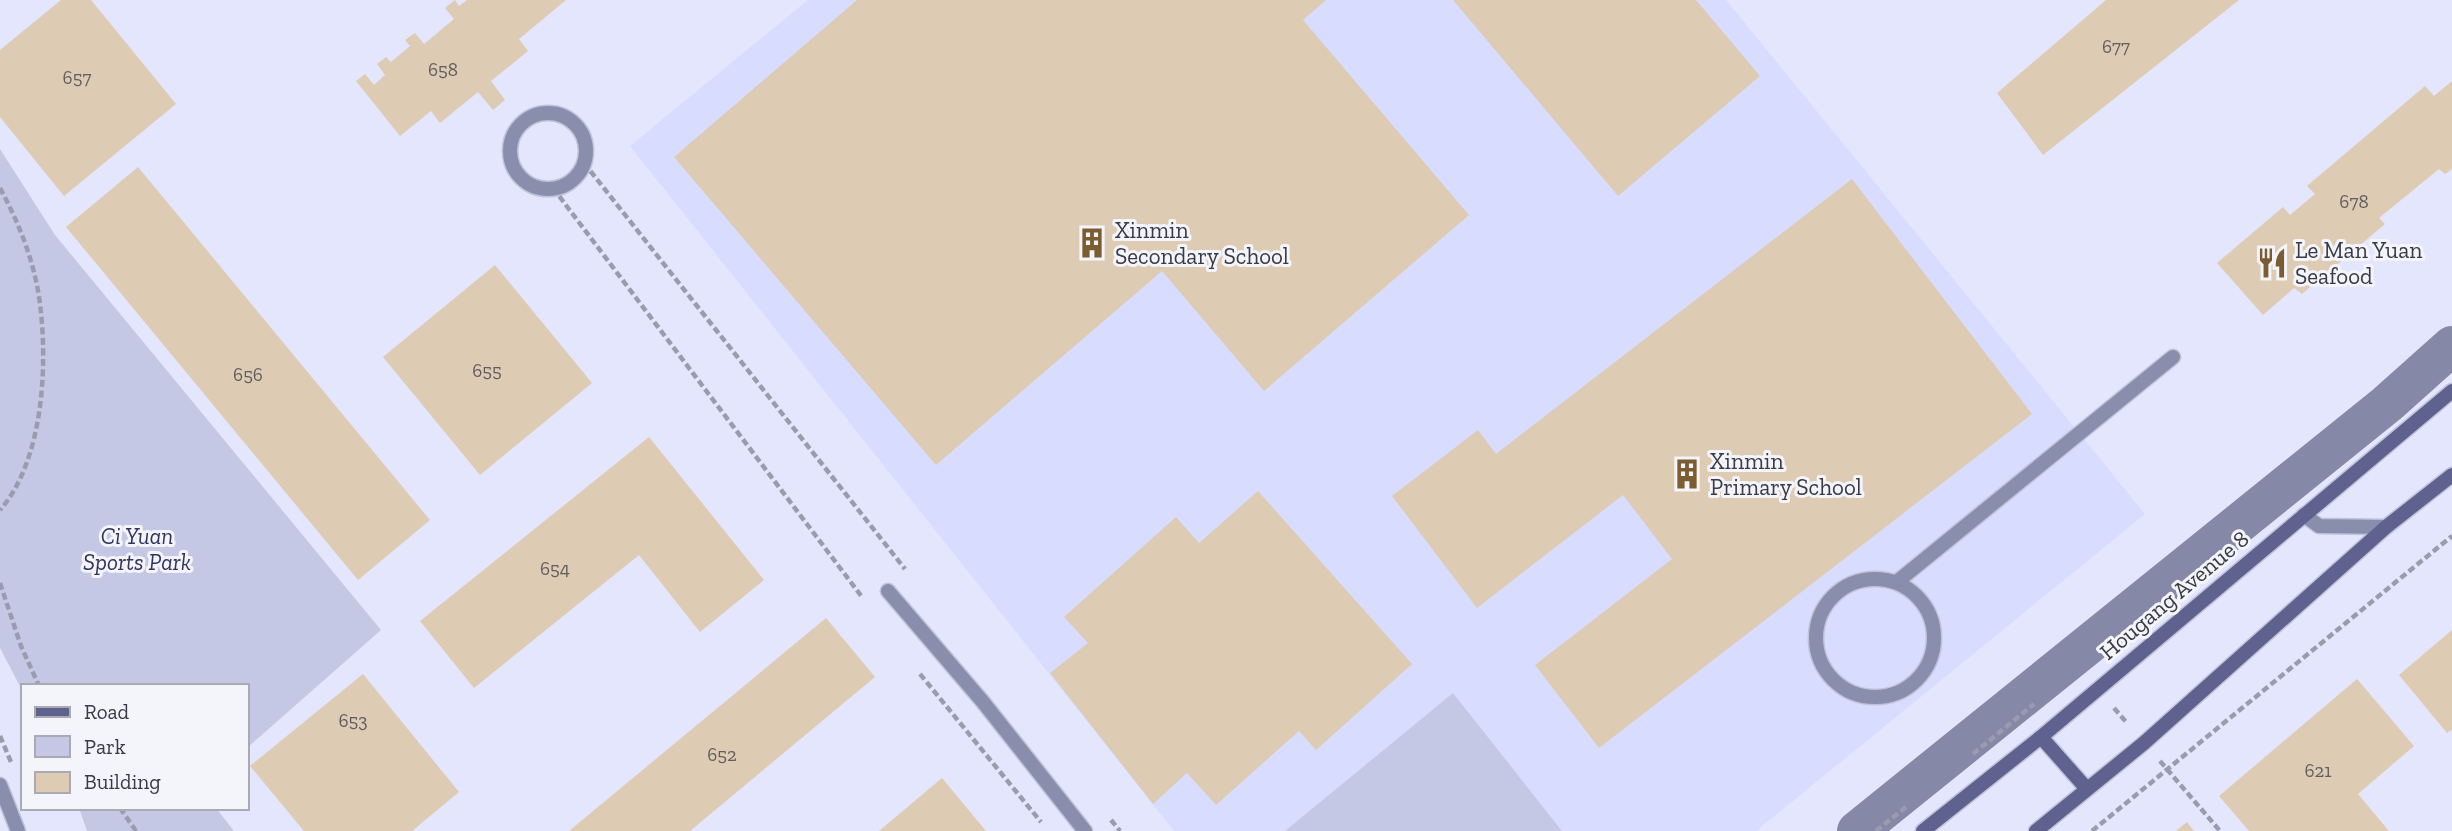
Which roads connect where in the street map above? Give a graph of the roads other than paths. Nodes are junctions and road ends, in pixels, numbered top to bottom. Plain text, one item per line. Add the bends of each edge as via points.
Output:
1 (584, 163) joint
2 (2173, 357) dead end
3 (2452, 391) edge
4 (2452, 475) edge
5 (2304, 515) junction
6 (2386, 527) junction
7 (1898, 581) junction
8 (888, 591) dead end
9 (2041, 737) junction
10 (0, 785) edge
11 (2087, 789) junction
12 (18, 831) edge
13 (1085, 831) edge
14 (1923, 831) edge
15 (2036, 831) edge

1 - 1 street via 586,147 581,132 571,120 556,113 526,120 512,140 512,163 520,177 533,186 564,186 577,177
2 - 7 street
3 - 5 main road, Hougang Avenue 8
4 - 6 main road
5 - 6 street via 2319,526
5 - 9 main road, Hougang Avenue 8
6 - 11 main road
7 - 7 street via 1925,603 1936,636 1928,669 1903,692 1869,699 1838,686 1818,658 1816,624 1833,594 1864,578
8 - 13 street via 984,702
9 - 11 main road
9 - 14 main road, Hougang Avenue 8
10 - 12 street
11 - 15 main road

